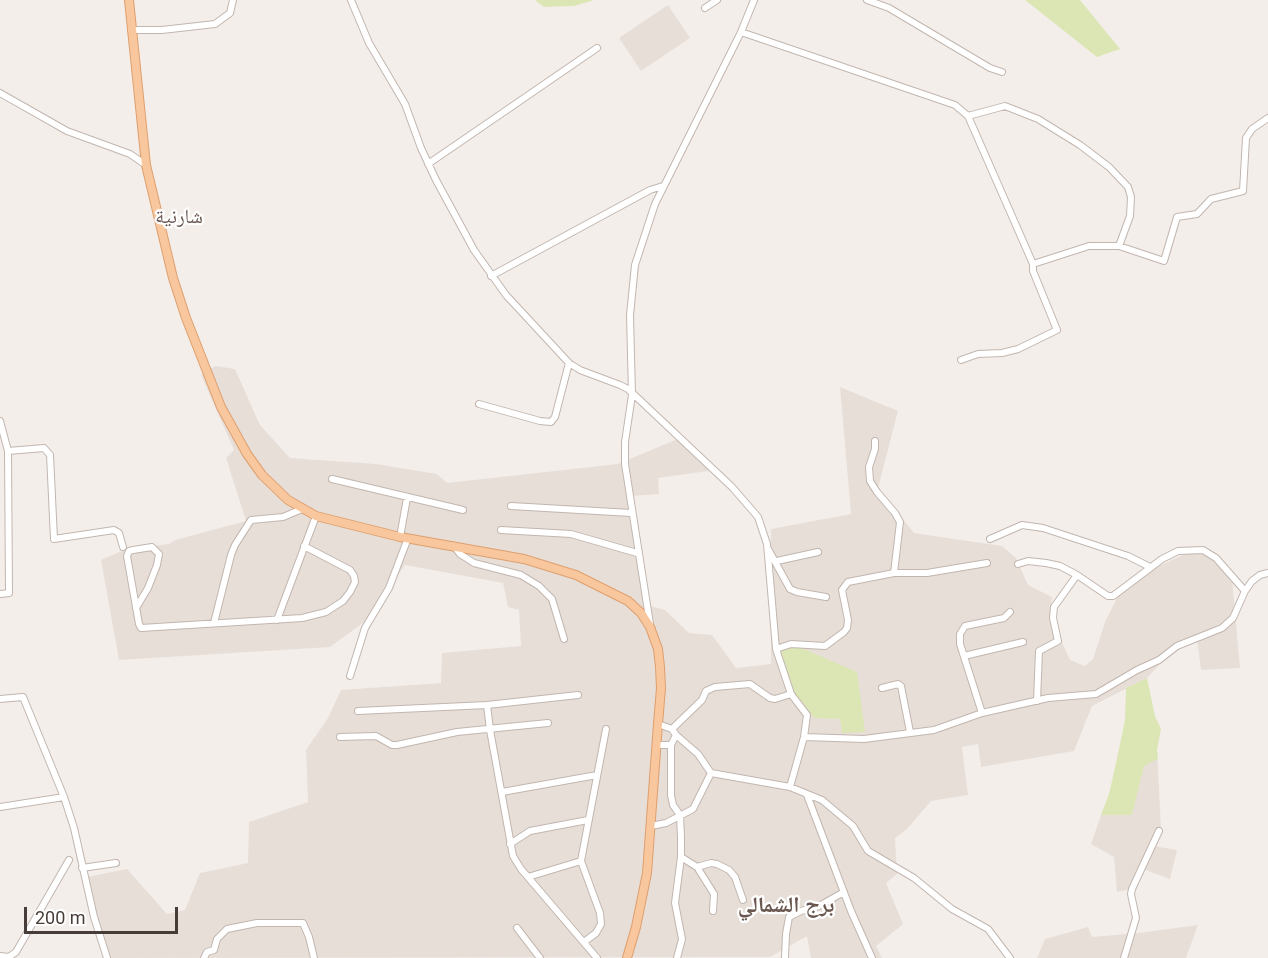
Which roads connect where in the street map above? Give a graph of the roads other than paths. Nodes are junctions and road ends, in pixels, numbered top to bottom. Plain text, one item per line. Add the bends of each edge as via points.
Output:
1 (129, 0) edge
2 (233, 0) edge
3 (351, 0) edge
4 (717, 0) edge
5 (754, 0) edge
6 (867, 0) edge
7 (705, 8) dead end
8 (131, 30) junction
9 (741, 32) junction
10 (597, 48) dead end
11 (1002, 72) dead end
12 (0, 93) edge
13 (968, 116) junction
14 (1268, 118) edge
15 (143, 147) junction
16 (130, 154) junction
17 (428, 164) junction
18 (146, 165) junction
19 (663, 186) junction
20 (1119, 246) junction
21 (1034, 264) junction
22 (491, 276) junction
23 (961, 360) dead end
24 (569, 363) junction
25 (632, 395) junction
26 (479, 404) dead end
27 (0, 420) edge
28 (875, 441) dead end
29 (8, 451) junction
30 (332, 479) dead end
31 (407, 498) junction
32 (511, 506) dead end
33 (302, 509) junction
34 (463, 510) dead end
35 (631, 513) junction
36 (316, 516) junction
37 (501, 530) dead end
38 (404, 538) junction
39 (990, 539) dead end
40 (123, 546) dead end
41 (304, 546) junction
42 (453, 546) junction
43 (768, 548) junction
44 (818, 552) dead end
45 (638, 554) junction
46 (777, 561) junction
47 (987, 563) dead end
48 (1018, 564) dead end
49 (1150, 567) junction
50 (894, 573) junction
51 (1268, 573) edge
52 (1077, 575) junction
53 (1245, 591) junction
54 (0, 594) edge
55 (826, 597) dead end
56 (136, 608) junction
57 (1010, 612) dead end
58 (277, 620) junction
59 (214, 623) junction
60 (650, 627) junction
61 (564, 639) dead end
62 (1023, 642) dead end
63 (776, 649) junction
64 (964, 656) junction
65 (350, 676) dead end
66 (882, 688) dead end
67 (791, 694) junction
68 (578, 695) dead end
69 (0, 699) edge
70 (1037, 700) junction
71 (487, 705) junction
72 (358, 711) dead end
73 (982, 713) junction
74 (548, 723) dead end
75 (658, 724) junction
76 (606, 729) dead end
77 (490, 730) junction
78 (674, 732) junction
79 (910, 732) junction
80 (340, 737) dead end
81 (804, 737) junction
82 (656, 744) junction
83 (671, 745) junction
84 (711, 772) junction
85 (597, 775) junction
86 (790, 787) junction
87 (502, 792) junction
88 (807, 795) junction
89 (64, 797) junction
90 (0, 807) edge
91 (680, 815) junction
92 (588, 820) junction
93 (651, 826) junction
94 (1159, 831) dead end
95 (510, 844) junction
96 (681, 857) junction
97 (69, 860) dead end
98 (581, 861) junction
99 (116, 863) dead end
100 (697, 867) junction
101 (82, 868) junction
102 (528, 877) junction
103 (844, 892) junction
104 (743, 900) dead end
105 (713, 911) dead end
106 (517, 928) dead end
107 (584, 942) junction
108 (0, 956) edge
109 (107, 958) edge
110 (204, 958) edge
111 (314, 958) edge
112 (540, 958) edge
113 (597, 958) edge
114 (627, 958) edge
115 (677, 958) edge
116 (785, 958) edge
117 (872, 958) edge
118 (1010, 958) edge
119 (1124, 958) edge

1 - 8 main road
2 - 8 street via 230,13 207,27
3 - 17 street via 369,43 405,104
4 - 7 street
5 - 9 street
6 - 11 street via 889,8
8 - 15 main road
9 - 13 street via 955,105
9 - 19 street
10 - 17 street
12 - 16 street via 67,131
13 - 20 street via 1005,106 1038,119 1109,167 1128,187 1131,197 1130,216
13 - 21 street
14 - 20 street via 1246,138 1244,191 1211,199 1197,214 1177,217 1164,261
15 - 16 street
15 - 18 main road
16 - 18 street
17 - 22 street
18 - 33 main road via 173,278 230,426 262,475
19 - 22 street
19 - 25 street via 647,225 632,283
20 - 21 street via 1089,246
21 - 23 street via 1057,330 1018,349
22 - 24 street
24 - 25 street via 624,386
24 - 26 street via 551,422
25 - 35 street via 624,453
25 - 43 street via 753,510 762,523
27 - 29 street
28 - 50 street via 870,481 900,522
29 - 40 street via 44,448 50,455 54,539 114,530
29 - 54 street via 9,593
30 - 31 street
31 - 34 street
31 - 38 street
32 - 35 street
33 - 36 main road
33 - 59 street via 283,517 251,520 231,555
35 - 45 street
36 - 38 main road
36 - 41 street
37 - 45 street via 571,534
38 - 42 main road
38 - 65 street via 388,588 364,628
39 - 49 street via 1022,525 1043,528
41 - 58 street
41 - 58 street via 350,570 355,582 343,600 326,612
42 - 60 main road via 524,559 576,575 628,601
42 - 61 street via 467,560 521,575 539,586 552,599
43 - 46 street
43 - 63 street
44 - 46 street
45 - 60 street
46 - 55 street via 793,591
47 - 50 street via 927,573
48 - 52 street via 1046,562
49 - 52 street via 1111,596
49 - 53 street via 1178,551 1203,550 1216,558
50 - 63 street via 845,584 842,594 848,624 829,644 791,644
51 - 53 street via 1252,581
52 - 70 street via 1054,607 1058,641 1039,651
53 - 70 street via 1233,618 1222,628 1178,646 1102,692
56 - 56 street via 158,565 159,554 153,548 127,553
56 - 59 street via 142,628
57 - 64 street via 1004,618 965,626 959,639
58 - 59 street
60 - 75 main road via 660,666
62 - 64 street
63 - 67 street
64 - 73 street
66 - 79 street via 901,686
67 - 78 street via 775,699 750,684 716,687 706,691
67 - 81 street via 807,715
68 - 71 street
69 - 89 street via 24,697
70 - 73 street
71 - 72 street
71 - 77 street
73 - 79 street via 934,730
74 - 77 street
75 - 78 street
75 - 82 main road
76 - 85 street
77 - 80 street via 450,733 397,745 376,736
77 - 87 street
78 - 83 street
78 - 84 street
79 - 81 street via 848,740
81 - 86 street
82 - 83 street
82 - 93 main road
83 - 91 street via 671,795
84 - 86 street
84 - 91 street via 697,804
85 - 87 street
85 - 92 street
86 - 88 street
87 - 95 street
88 - 103 street
88 - 118 street via 822,800 844,817 868,851 914,878 952,909 988,928
89 - 90 street
89 - 101 street
91 - 93 street
91 - 96 street
92 - 95 street via 530,831
92 - 98 street
93 - 114 main road via 645,884
94 - 119 street via 1132,889 1136,918
95 - 102 street
96 - 100 street
96 - 115 street via 675,903 682,939
97 - 108 street via 16,952 9,957
98 - 102 street
98 - 107 street via 601,919 596,933
99 - 101 street
100 - 104 street via 711,863 729,870
100 - 105 street via 714,894
101 - 109 street
102 - 107 street
103 - 116 street via 789,917
103 - 117 street
106 - 112 street
107 - 113 street
110 - 111 street via 227,929 257,922 303,923

